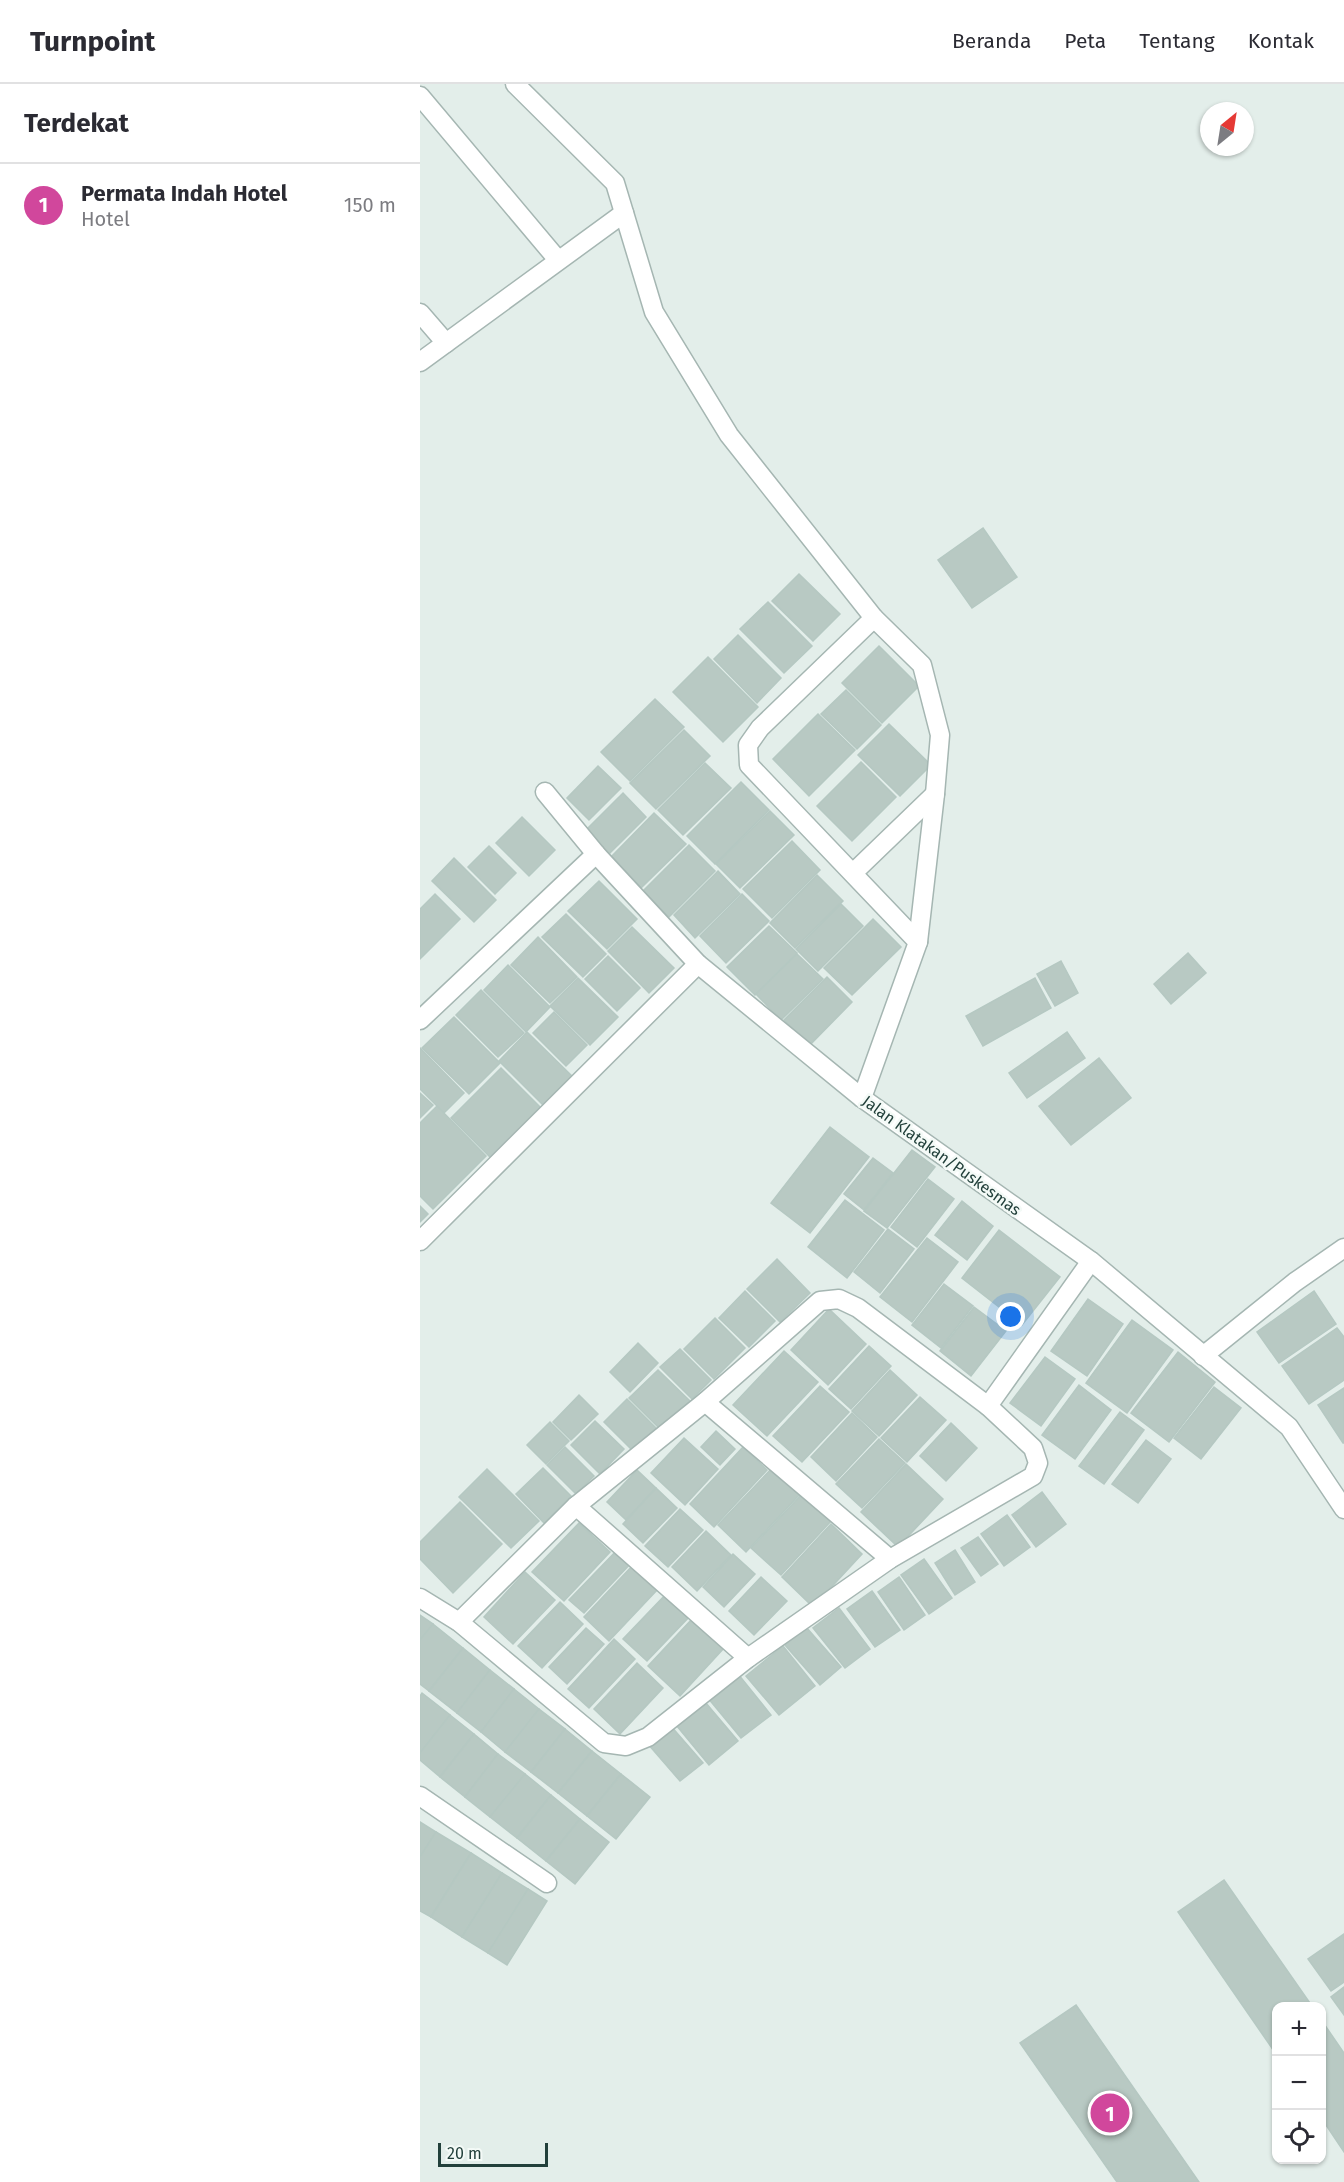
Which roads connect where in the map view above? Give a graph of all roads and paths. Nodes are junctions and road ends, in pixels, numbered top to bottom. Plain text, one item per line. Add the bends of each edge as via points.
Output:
1 (515, 84) edge
2 (420, 96) edge
3 (624, 213) junction
4 (558, 261) junction
5 (420, 313) edge
6 (446, 343) junction
7 (420, 362) edge
8 (874, 618) junction
9 (545, 792) dead end
10 (935, 794) junction
11 (596, 855) junction
12 (853, 873) junction
13 (918, 942) junction
14 (698, 964) junction
15 (420, 1020) edge
16 (862, 1098) junction
17 (420, 1241) edge
18 (1344, 1248) edge
19 (1091, 1261) junction
20 (1203, 1356) junction
21 (705, 1402) junction
22 (988, 1406) junction
23 (576, 1506) junction
24 (1344, 1509) edge
25 (890, 1559) junction
26 (420, 1598) edge
27 (459, 1622) junction
28 (748, 1658) junction
29 (420, 1796) edge
30 (546, 1883) dead end

1 - 3 street via 615,183
2 - 4 street
3 - 4 street
3 - 8 street via 654,312 729,435
4 - 6 street
5 - 6 street
6 - 7 street
8 - 10 street via 922,665 940,735
8 - 12 street via 760,728 748,745 749,765
9 - 11 street, Jalan Klatakan/Puskesmas
10 - 12 street
10 - 13 street
11 - 14 street, Jalan Klatakan/Puskesmas
11 - 15 street
12 - 13 street
13 - 16 street
14 - 16 street, Jalan Klatakan/Puskesmas
14 - 17 street
16 - 19 street, Jalan Klatakan/Puskesmas
18 - 20 street
19 - 20 street, Jalan Klatakan/Puskesmas
19 - 22 street
20 - 24 street, Jalan Klatakan/Puskesmas via 1289,1427
21 - 22 street via 820,1301 839,1299 858,1308
21 - 23 street
21 - 25 street
22 - 25 street via 1033,1448 1038,1463 1034,1476
23 - 27 street
23 - 28 street
25 - 28 street
26 - 27 street
27 - 28 street via 604,1743 626,1746 648,1737
29 - 30 street

